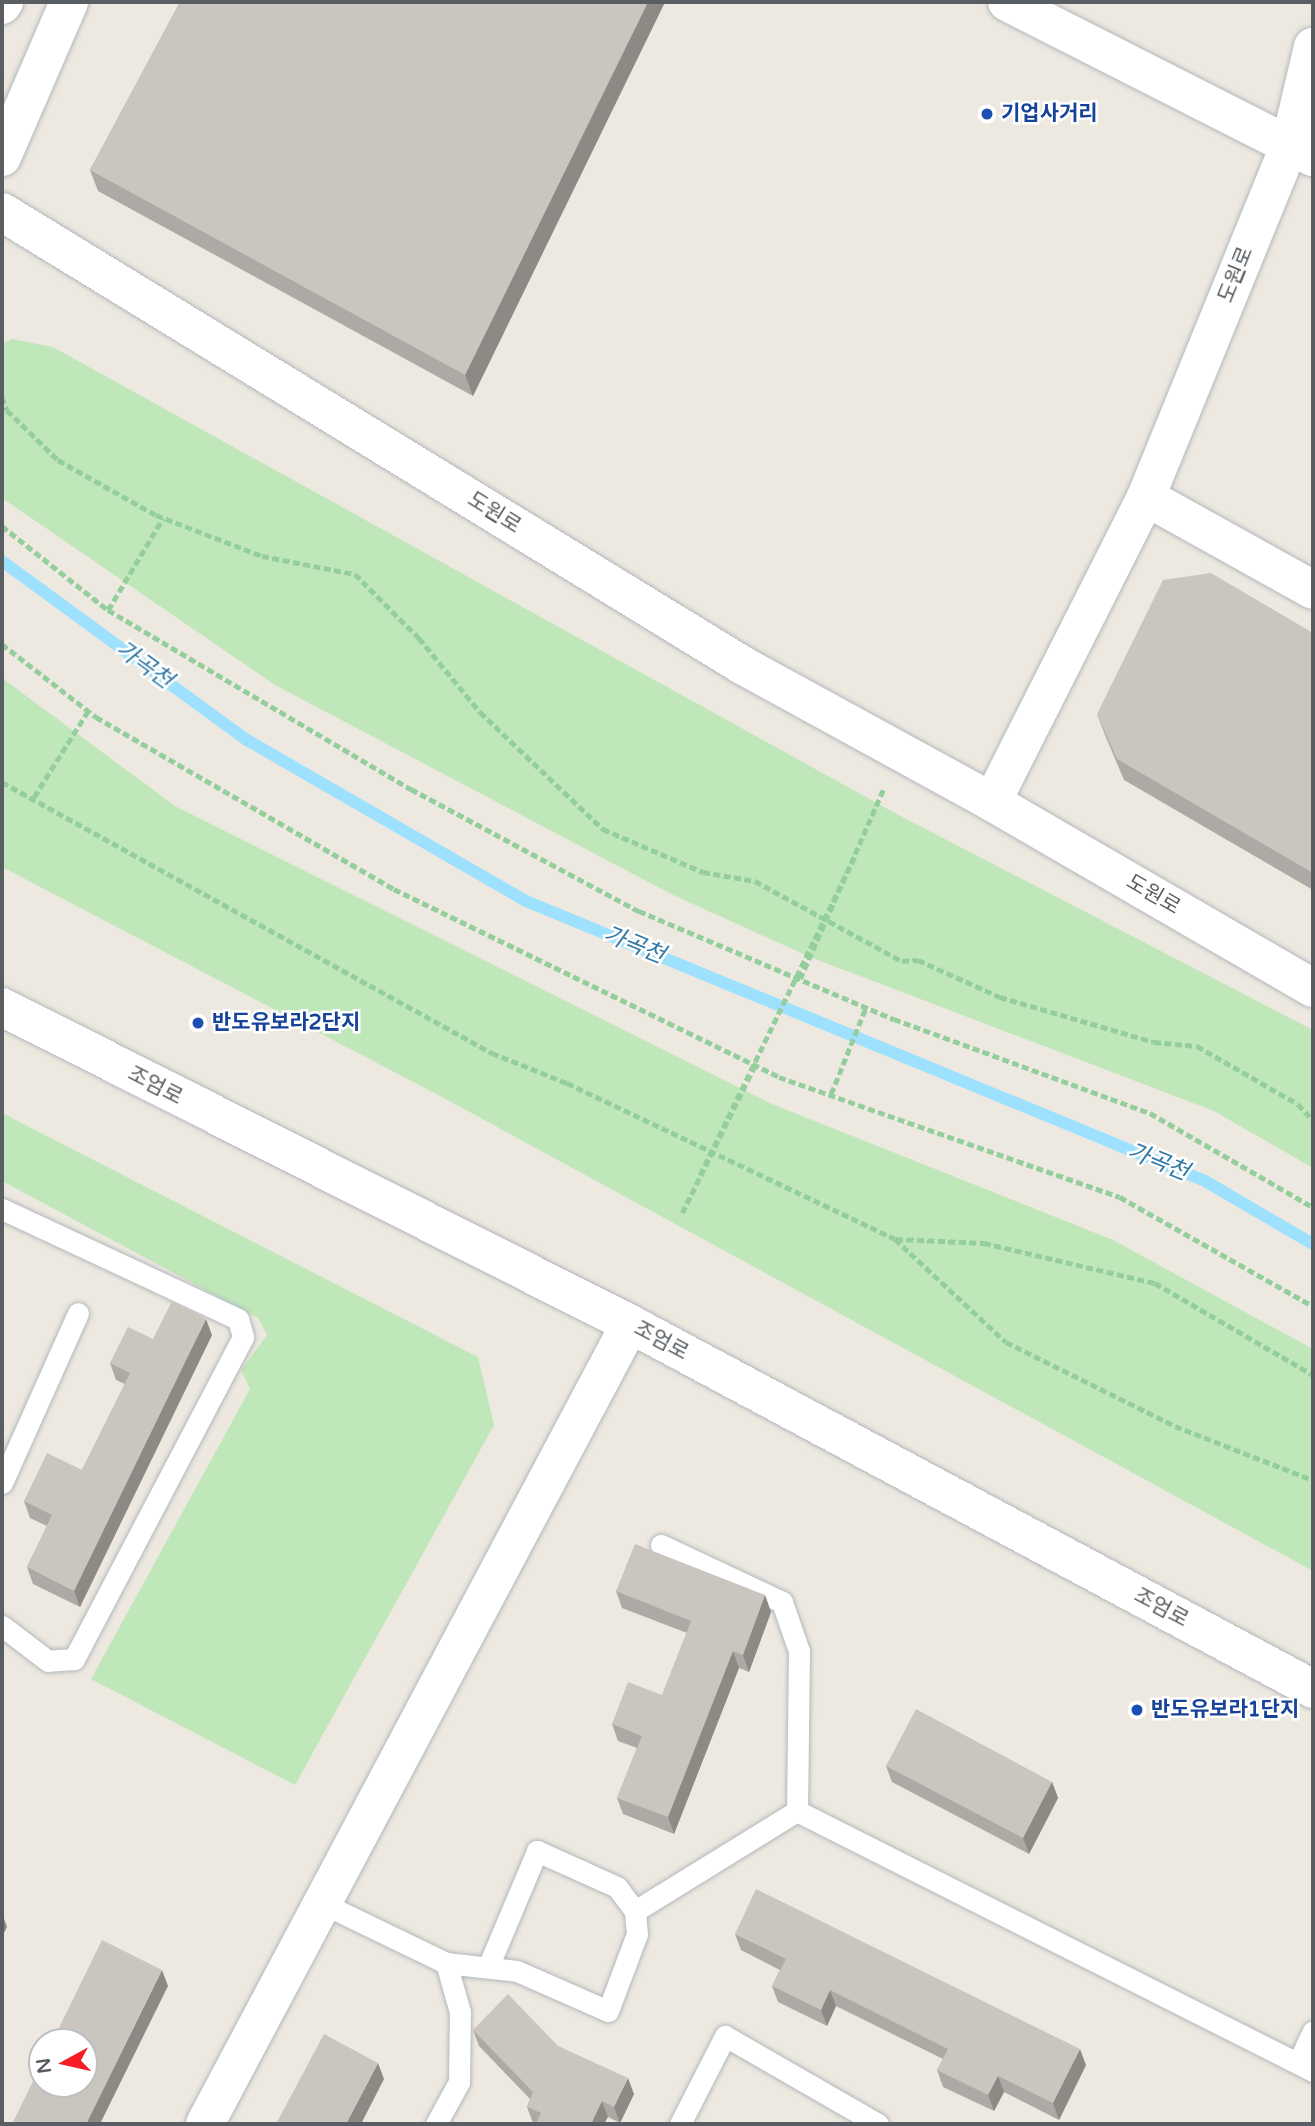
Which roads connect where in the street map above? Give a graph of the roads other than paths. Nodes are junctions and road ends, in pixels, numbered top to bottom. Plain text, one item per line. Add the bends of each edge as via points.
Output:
1 (69, 2) edge
2 (1007, 2) edge
3 (1313, 47) edge
4 (1301, 150) edge
5 (2, 157) edge
6 (2, 212) edge
7 (1146, 498) junction
8 (1313, 590) edge
9 (992, 802) junction
10 (1313, 988) edge
11 (2, 1007) edge
12 (2, 1209) edge
13 (78, 1313) dead end
14 (630, 1324) junction
15 (2, 1483) edge
16 (661, 1545) dead end
17 (2, 1626) edge
18 (1313, 1689) edge
19 (797, 1811) junction
20 (324, 1904) junction
21 (635, 1911) junction
22 (446, 1963) junction
23 (488, 1968) junction
24 (1313, 2031) edge
25 (1306, 2067) edge
26 (205, 2124) edge
27 (436, 2124) edge
28 (680, 2124) edge
29 (878, 2124) edge

1 - 5 street
2 - 4 street
3 - 4 street, 도원로
4 - 7 street, 도원로
6 - 9 street, 도원로 via 742,665
7 - 8 street
7 - 9 street, 도원로
9 - 10 street, 도원로
11 - 14 street, 조엄로
12 - 17 lane via 238,1320 243,1337 74,1659 48,1661
13 - 15 lane
14 - 18 street, 조엄로
14 - 20 street
16 - 19 lane via 782,1602 799,1651
19 - 21 lane
19 - 25 lane
20 - 22 lane
20 - 26 street
21 - 23 lane via 637,1934 608,2011 517,1971
21 - 23 lane via 617,1887 537,1850
22 - 23 lane
22 - 27 lane via 460,2012 459,2082
24 - 25 lane
28 - 29 lane via 725,2036

